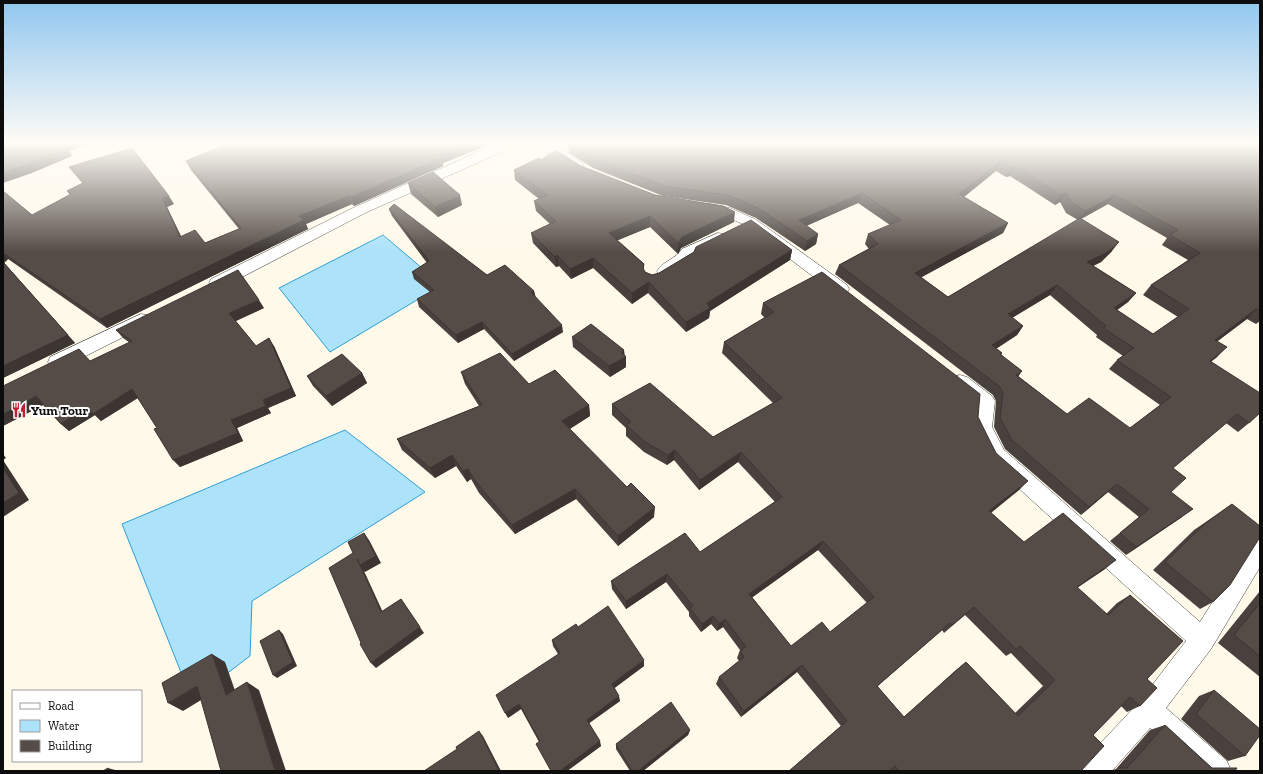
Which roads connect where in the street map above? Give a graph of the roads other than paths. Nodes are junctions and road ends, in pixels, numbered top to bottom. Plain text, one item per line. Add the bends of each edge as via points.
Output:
1 (429, 179) edge
2 (693, 206) edge
3 (738, 228) junction
4 (652, 278) edge
5 (206, 288) edge
6 (852, 298) edge
7 (157, 312) edge
8 (45, 368) edge
9 (947, 372) edge
10 (1260, 546) edge
11 (1202, 640) junction
12 (1149, 710) junction
13 (1094, 771) edge
14 (1217, 771) edge

1 - 5 street via 360,210
2 - 3 street via 725,211
3 - 4 street via 688,253 686,257
3 - 6 street via 795,254
7 - 8 street
9 - 11 street via 985,401 982,427 997,456
10 - 11 street
11 - 12 street
12 - 13 street
12 - 14 street

